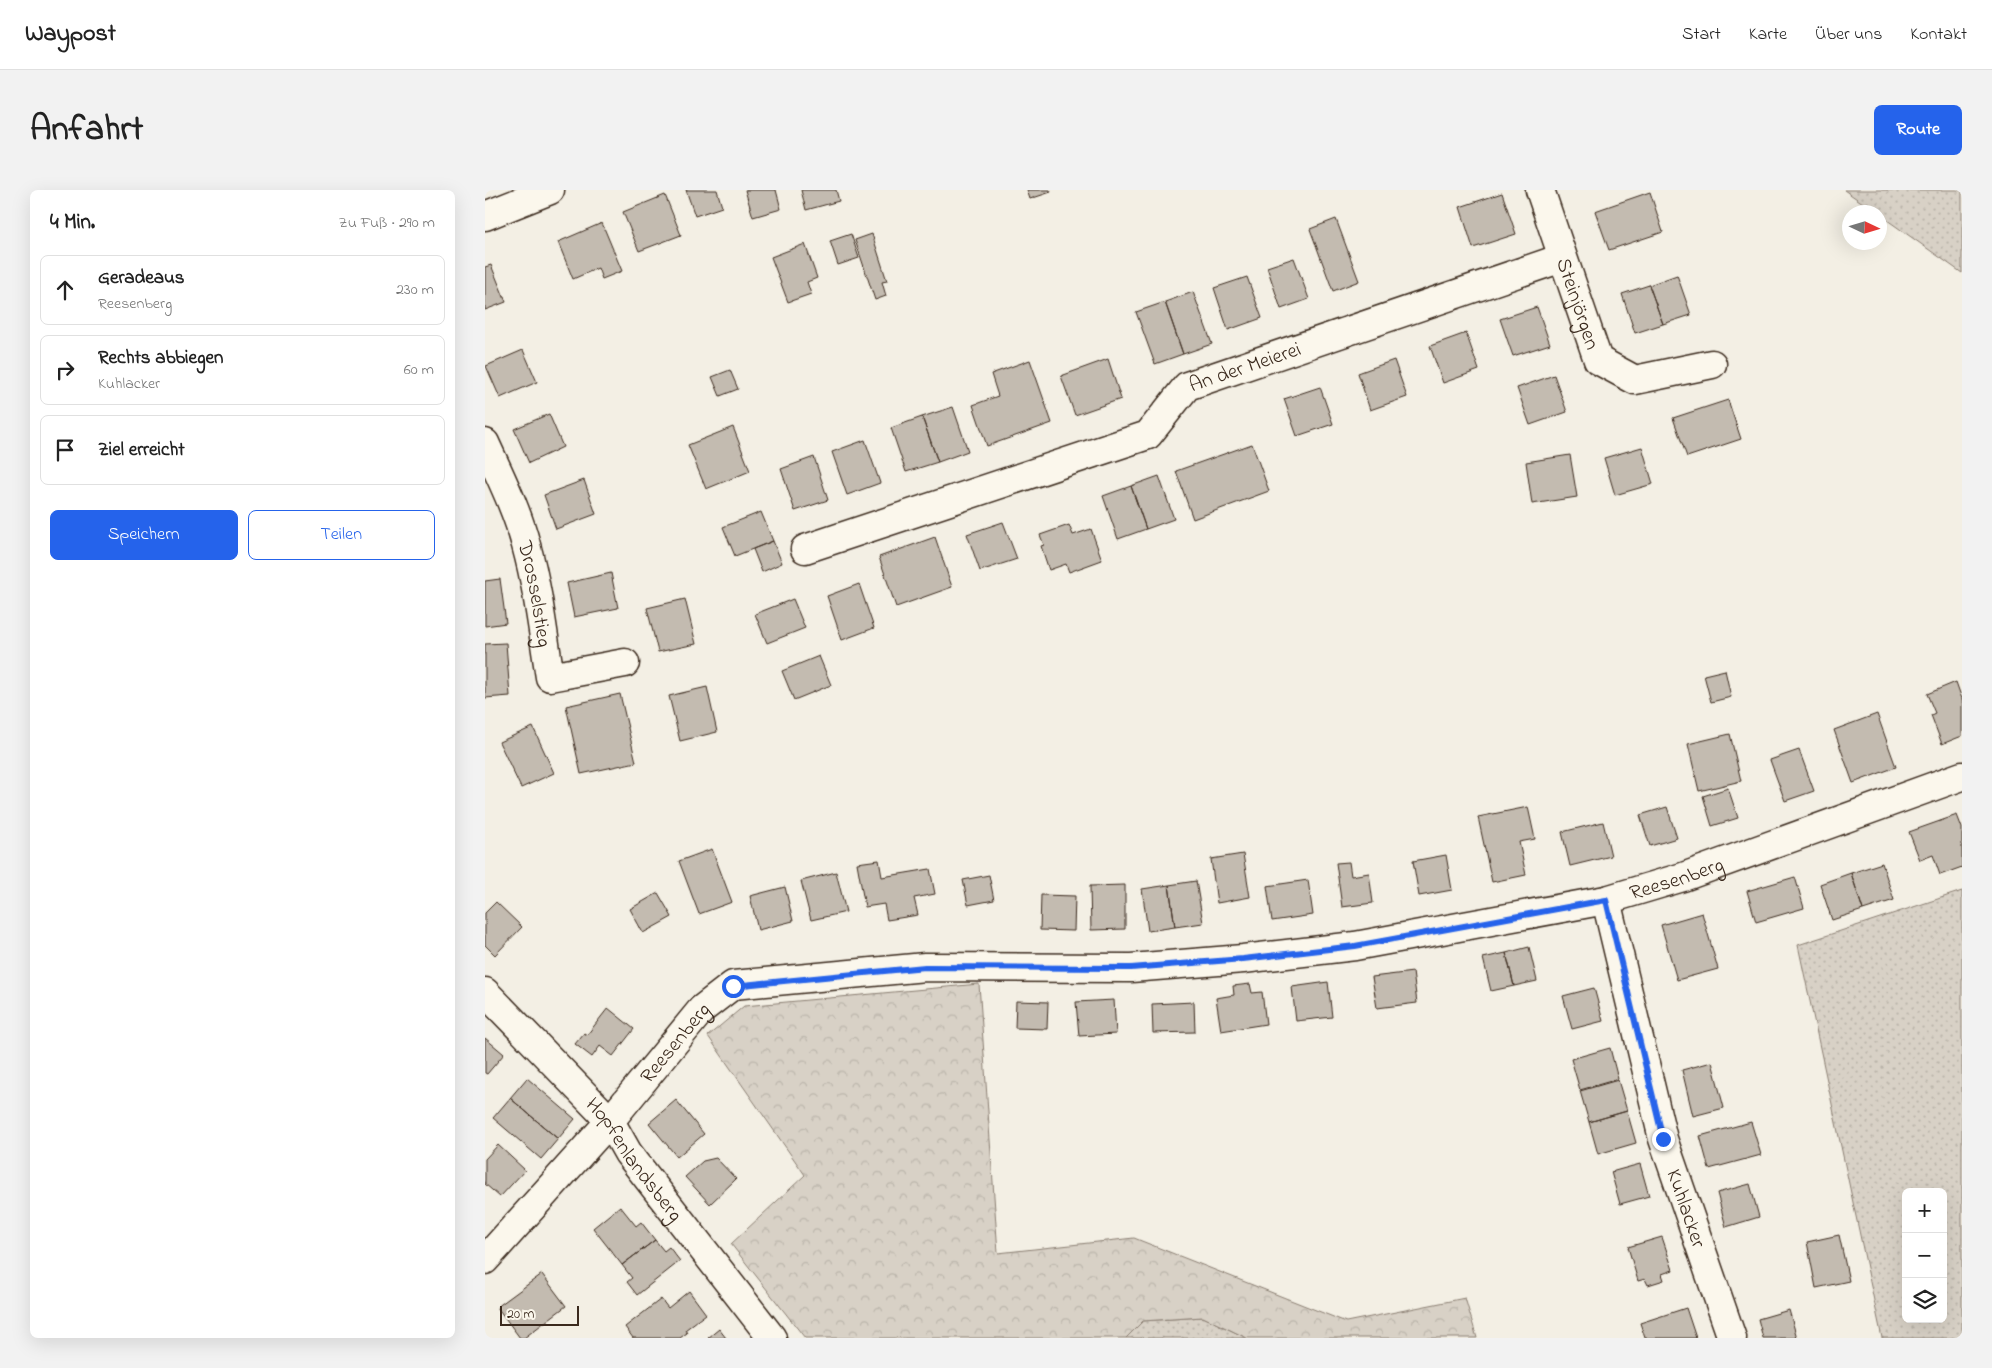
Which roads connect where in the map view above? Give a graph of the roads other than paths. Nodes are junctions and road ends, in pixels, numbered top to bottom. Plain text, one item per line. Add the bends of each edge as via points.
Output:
1 (550, 190) edge
2 (1540, 190) edge
3 (485, 216) edge
4 (1562, 258) junction
5 (1711, 364) dead end
6 (485, 443) edge
7 (805, 550) dead end
8 (625, 663) dead end
9 (1962, 776) edge
10 (1606, 900) junction
11 (485, 992) edge
12 (610, 1121) junction
13 (485, 1260) edge
14 (772, 1338) edge
15 (1732, 1338) edge

1 - 3 street
2 - 4 street, Steinjörgen
4 - 5 street, Steinjörgen via 1599,360 1635,380
4 - 7 street, An der Meierei via 1187,386 1148,435
6 - 8 street, Drosselstieg via 526,543 535,578 550,677
9 - 10 street, Reesenberg via 1683,877
10 - 12 street, Reesenberg via 1355,946 1243,959 1131,968 925,967 733,986 702,1009
10 - 15 street, Kuhlacker via 1663,1139
11 - 12 street, Hopfenlandsberg
12 - 13 street, Reesenberg
12 - 14 street, Hopfenlandsberg via 628,1153

